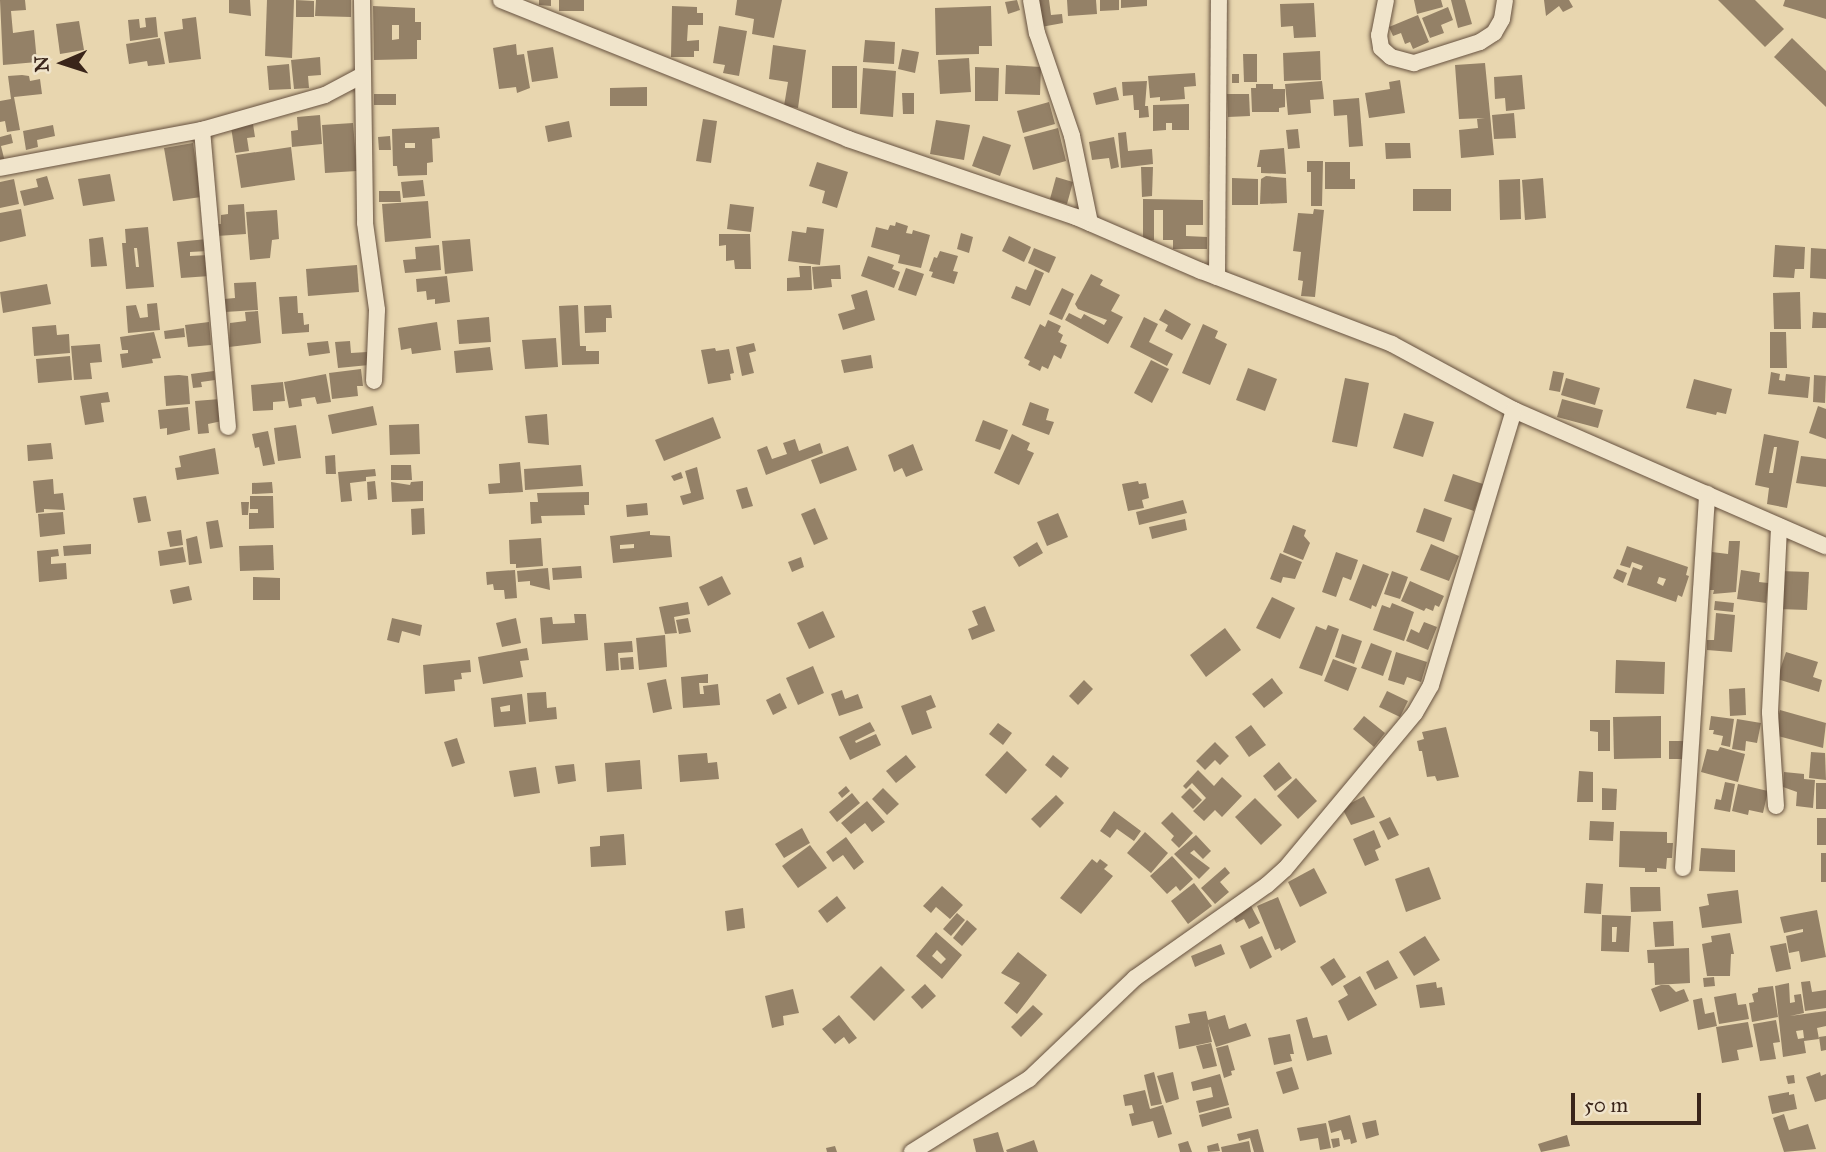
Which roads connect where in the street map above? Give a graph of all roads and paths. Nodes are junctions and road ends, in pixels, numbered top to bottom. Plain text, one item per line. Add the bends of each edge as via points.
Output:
1 (362, 0) edge
2 (501, 0) edge
3 (1031, 0) edge
4 (1219, 0) edge
5 (1386, 0) edge
6 (1505, 0) edge
7 (363, 75) junction
8 (202, 130) junction
9 (0, 168) edge
10 (1090, 223) junction
11 (1217, 277) junction
12 (374, 381) dead end
13 (1514, 410) junction
14 (228, 427) dead end
15 (1707, 494) junction
16 (1779, 526) junction
17 (1826, 546) edge
18 (1776, 806) dead end
19 (1683, 868) dead end
20 (912, 1152) edge

1 - 7 street
2 - 10 street via 848,139
3 - 10 street via 1037,33 1072,136
4 - 11 street
5 - 6 street via 1381,48 1391,57 1414,63 1480,42 1502,19
7 - 8 street via 325,95
7 - 12 street via 365,223 377,310
8 - 9 street
8 - 14 street
10 - 11 street
11 - 13 street via 1392,344
13 - 15 street
13 - 20 street via 1431,685 1415,713 1267,885 1135,978 1029,1079
15 - 16 street
15 - 19 street
16 - 17 street
16 - 18 street via 1770,712

